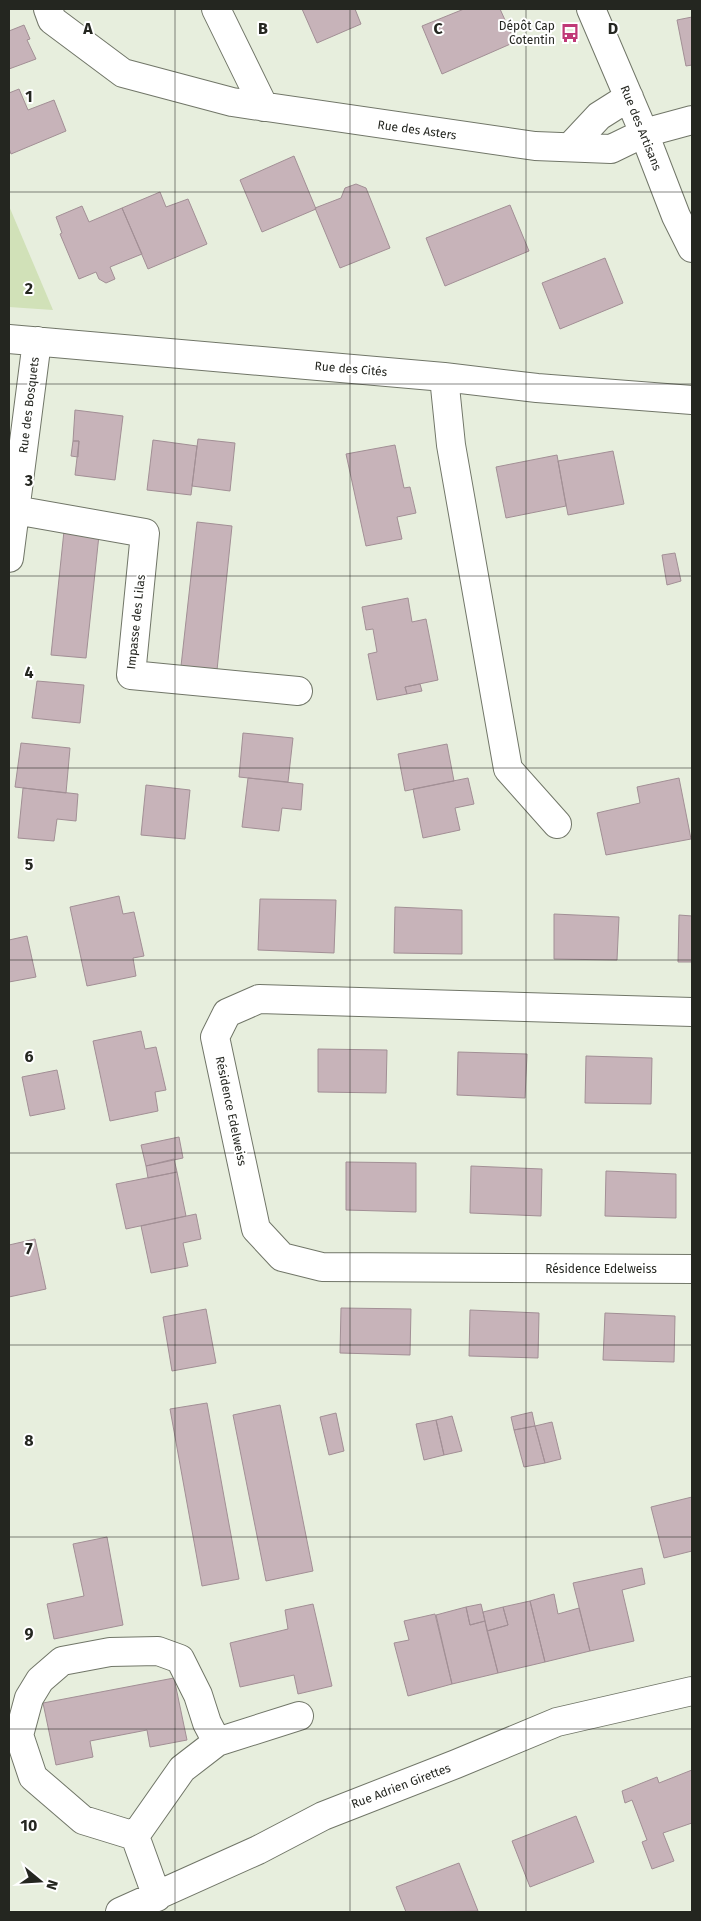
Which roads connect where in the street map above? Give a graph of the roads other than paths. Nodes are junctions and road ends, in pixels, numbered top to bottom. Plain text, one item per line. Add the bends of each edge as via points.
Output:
1 (48, 9) edge
2 (216, 9) edge
3 (590, 9) edge
4 (629, 97) junction
5 (264, 107) junction
6 (692, 120) edge
7 (644, 133) junction
8 (570, 147) junction
9 (692, 248) edge
10 (9, 339) edge
11 (37, 341) junction
12 (444, 378) junction
13 (692, 400) edge
14 (15, 510) junction
15 (9, 558) edge
16 (298, 691) dead end
17 (557, 824) dead end
18 (692, 1012) edge
19 (692, 1269) edge
20 (692, 1691) edge
21 (299, 1716) dead end
22 (217, 1742) junction
23 (135, 1836) junction
24 (157, 1897) junction
25 (120, 1912) edge

1 - 5 street, Rue des Asters via 52,20 123,73 232,102
2 - 5 street
3 - 4 street, Rue des Artisans
4 - 7 street, Rue des Artisans
4 - 8 street via 600,116
5 - 8 street, Rue des Asters via 535,146
6 - 7 street, Rue des Asters
7 - 8 street, Rue des Asters via 611,149
7 - 9 street, Rue des Artisans
10 - 11 street, Rue des Cités
11 - 12 street, Rue des Cités
11 - 14 street, Rue des Bosquets
12 - 13 street, Rue des Cités
12 - 17 street via 451,445 508,769
14 - 15 street, Rue des Bosquets
14 - 16 street, Impasse des Lilas via 145,533 131,676
18 - 19 street, Résidence Edelweiss via 259,999 227,1013 215,1037 256,1229 282,1257 322,1267
20 - 24 street, Rue Adrien Girettes via 557,1722 323,1816
21 - 22 street
22 - 23 street via 182,1769
22 - 23 street via 180,1659 158,1651 110,1652 62,1661 40,1680 28,1698 19,1735 33,1777 83,1820
23 - 24 street
24 - 25 street, Rue Adrien Girettes

